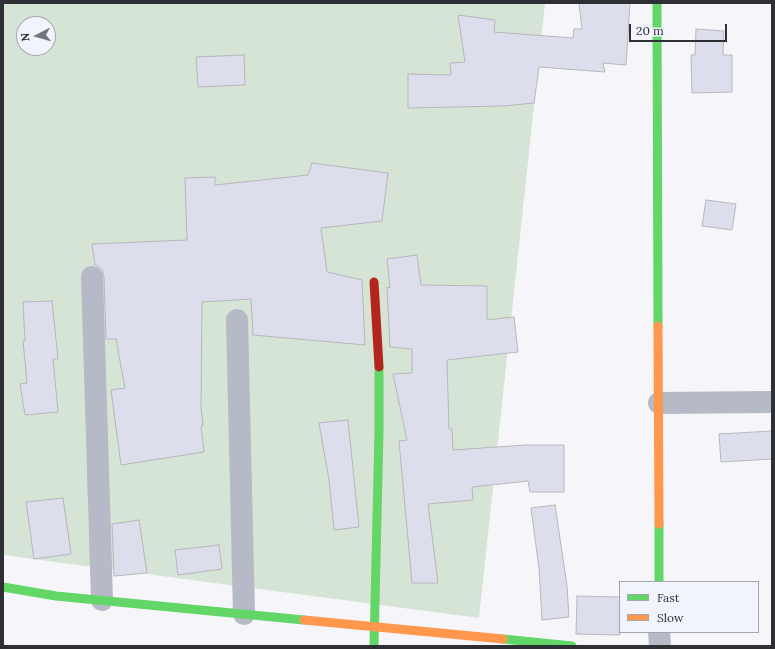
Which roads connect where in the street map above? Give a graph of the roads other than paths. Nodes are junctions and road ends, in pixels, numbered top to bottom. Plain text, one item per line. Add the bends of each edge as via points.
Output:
1 (657, 3) edge
2 (92, 277) dead end
3 (374, 282) dead end
4 (237, 320) dead end
5 (772, 402) edge
6 (659, 404) junction
7 (659, 581) edge
8 (3, 587) edge
9 (102, 600) junction
10 (244, 614) junction
11 (375, 626) junction
12 (660, 633) edge
13 (374, 646) edge
14 (572, 646) edge
15 (660, 646) edge

1 - 6 street
2 - 9 street
3 - 11 street via 379,374
4 - 10 street
5 - 6 street
6 - 7 street
8 - 9 street via 56,596
9 - 10 street
10 - 11 street
11 - 13 street
11 - 14 street
12 - 15 street

